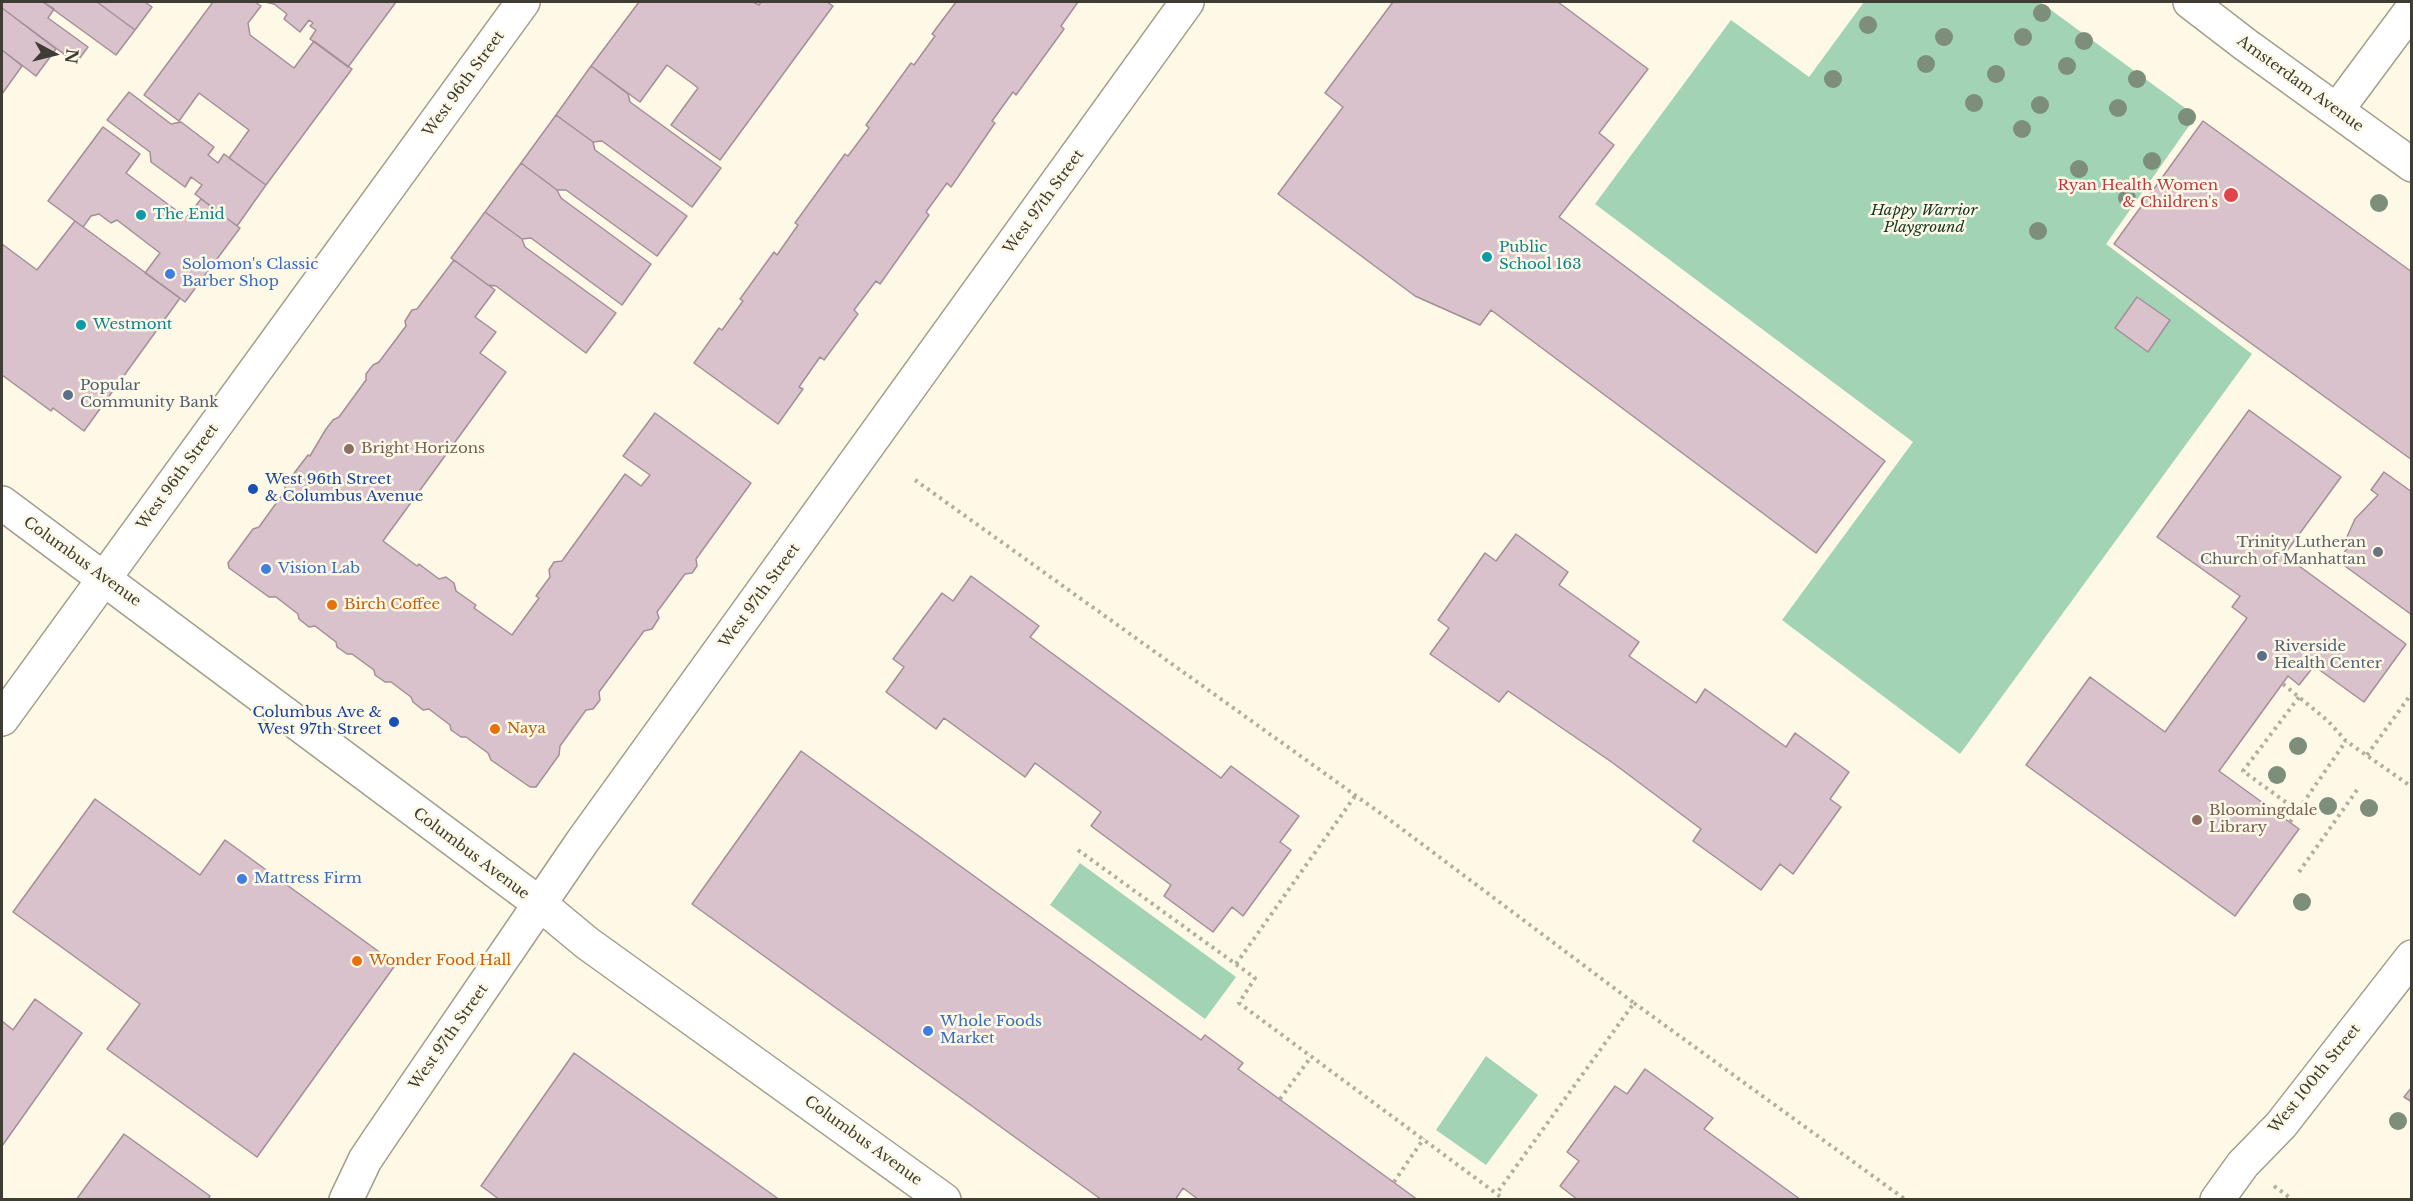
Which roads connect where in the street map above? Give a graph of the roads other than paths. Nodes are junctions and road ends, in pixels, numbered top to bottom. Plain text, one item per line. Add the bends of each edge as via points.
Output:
1 (523, 2) edge
2 (1187, 2) edge
3 (2190, 2) edge
4 (2412, 9) edge
5 (2337, 110) junction
6 (2412, 165) edge
7 (2, 503) edge
8 (104, 578) junction
9 (2, 719) edge
10 (540, 904) junction
11 (2412, 957) edge
12 (346, 1200) edge
13 (944, 1200) edge
14 (2217, 1200) edge

1 - 8 main road, West 96th Street
2 - 10 main road, West 97th Street
3 - 5 main road, Amsterdam Avenue
4 - 5 main road
5 - 6 main road, Amsterdam Avenue
7 - 8 main road, Columbus Avenue
8 - 9 main road, West 96th Street
8 - 10 main road, Columbus Avenue
10 - 12 main road, West 97th Street via 369,1153
10 - 13 main road, Columbus Avenue via 587,943
11 - 14 main road, West 100th Street

